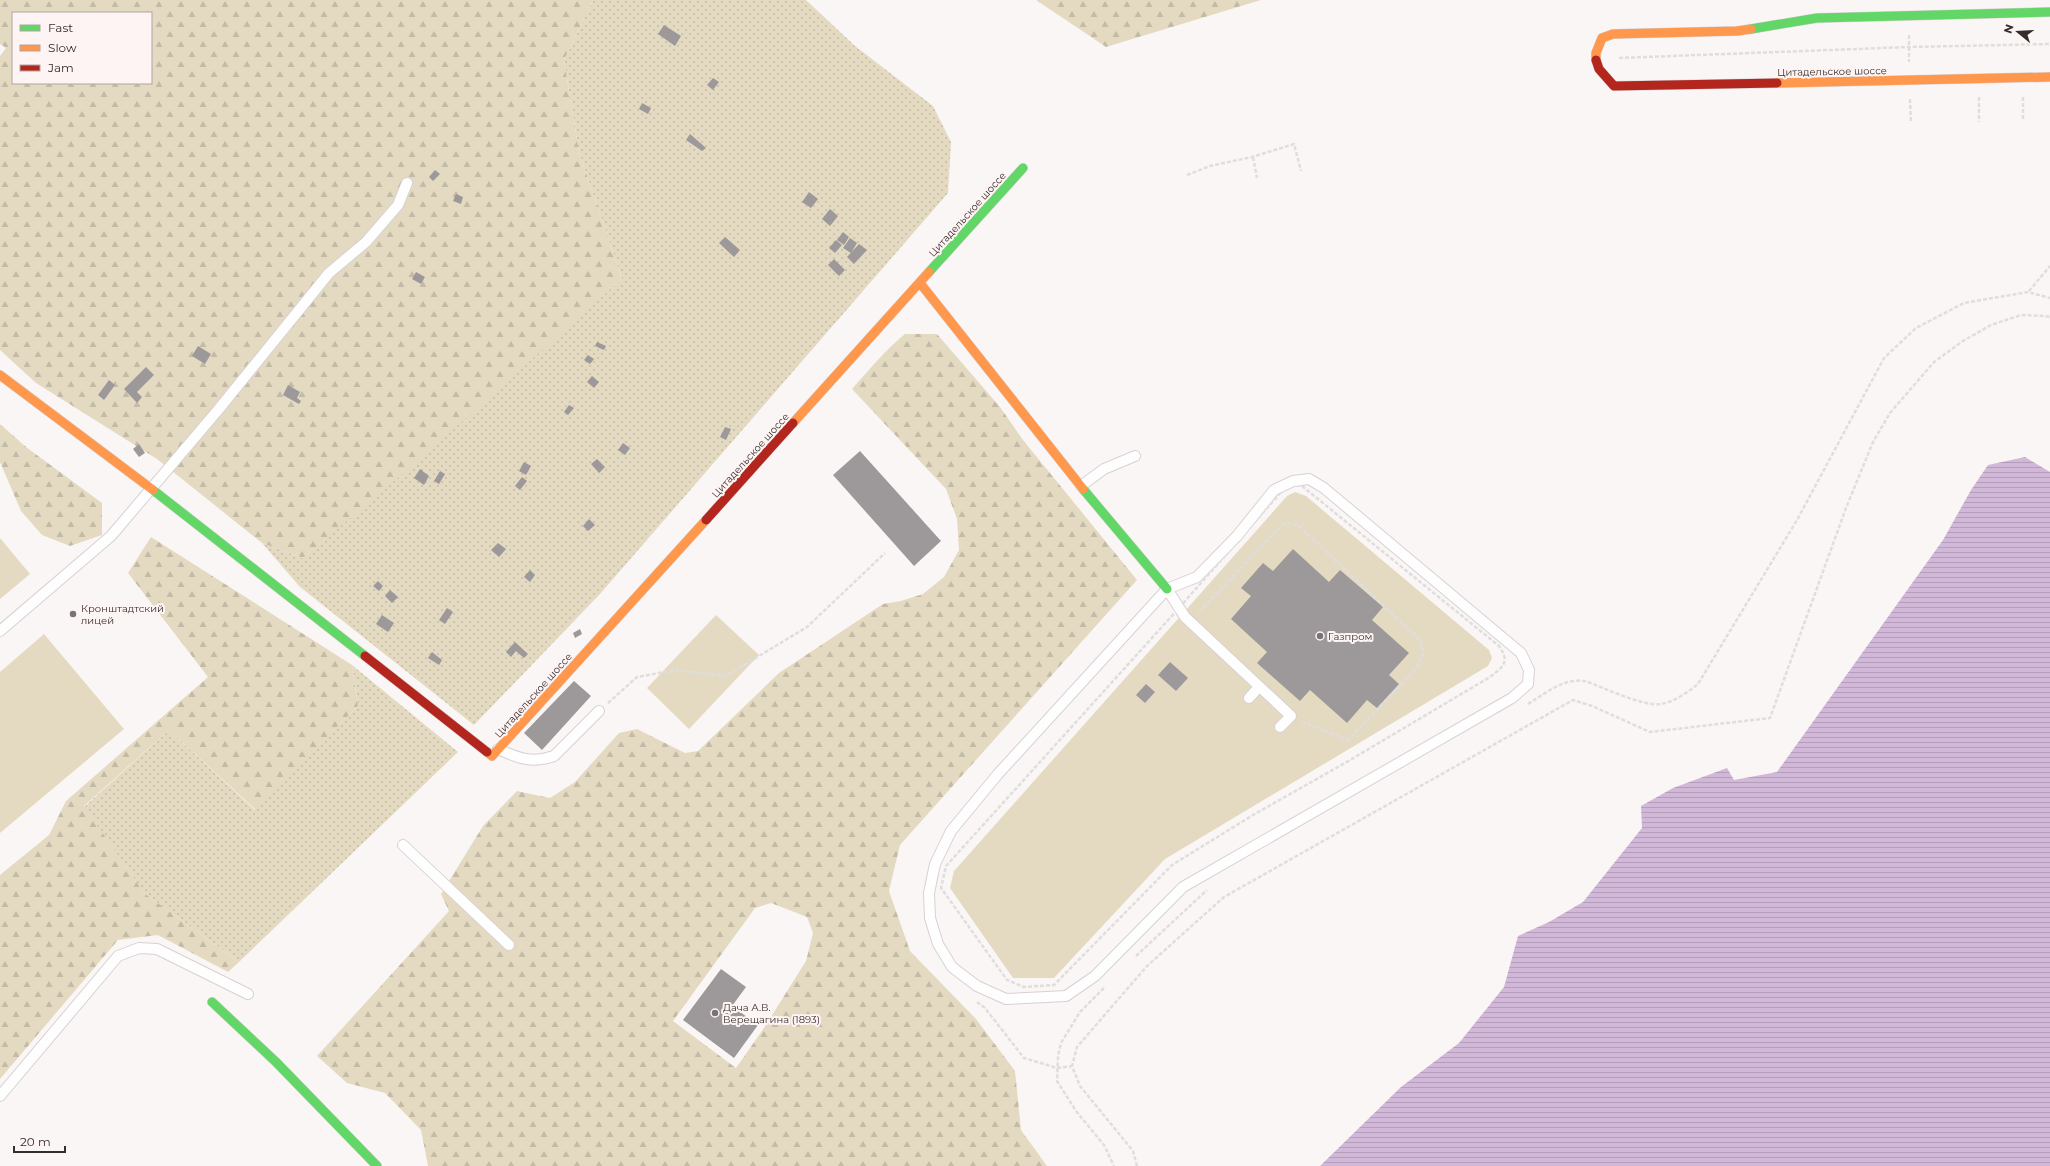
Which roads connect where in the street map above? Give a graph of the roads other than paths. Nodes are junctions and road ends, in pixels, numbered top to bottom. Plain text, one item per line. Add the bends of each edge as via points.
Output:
1 (2050, 12) edge
2 (2050, 77) edge
3 (1024, 168) dead end
4 (407, 183) dead end
5 (920, 283) junction
6 (0, 375) edge
7 (1135, 456) dead end
8 (1081, 486) junction
9 (152, 490) junction
10 (1166, 589) junction
11 (0, 631) edge
12 (1260, 687) junction
13 (1249, 698) dead end
14 (599, 711) road end
15 (1280, 727) dead end
16 (495, 752) junction
17 (403, 845) dead end
18 (509, 945) dead end
19 (248, 994) dead end
20 (212, 1002) dead end
21 (0, 1096) edge
22 (377, 1166) edge

1 - 2 street, Цитадельское шоссе via 1817,18 1737,31 1613,34 1602,38 1596,49 1595,60 1601,73 1614,86
3 - 5 street, Цитадельское шоссе
4 - 9 lane via 398,205 366,242 329,273
5 - 8 street
5 - 16 street, Цитадельское шоссе
6 - 9 street
7 - 8 lane via 1104,469
8 - 10 street
9 - 11 lane via 106,541
9 - 16 street
10 - 10 lane via 998,774 951,831 935,864 929,893 930,918 938,944 952,967 977,986 1006,999 1066,996 1095,976 1183,887 1512,698 1528,684 1529,670 1521,653 1324,488 1309,479 1293,481 1274,490 1237,536 1197,577
10 - 12 lane via 1190,622
12 - 13 lane
12 - 15 lane via 1291,716
14 - 16 lane via 554,756 545,760 524,760
17 - 18 lane
19 - 21 lane via 157,949 139,948 118,956
20 - 22 street via 276,1062

